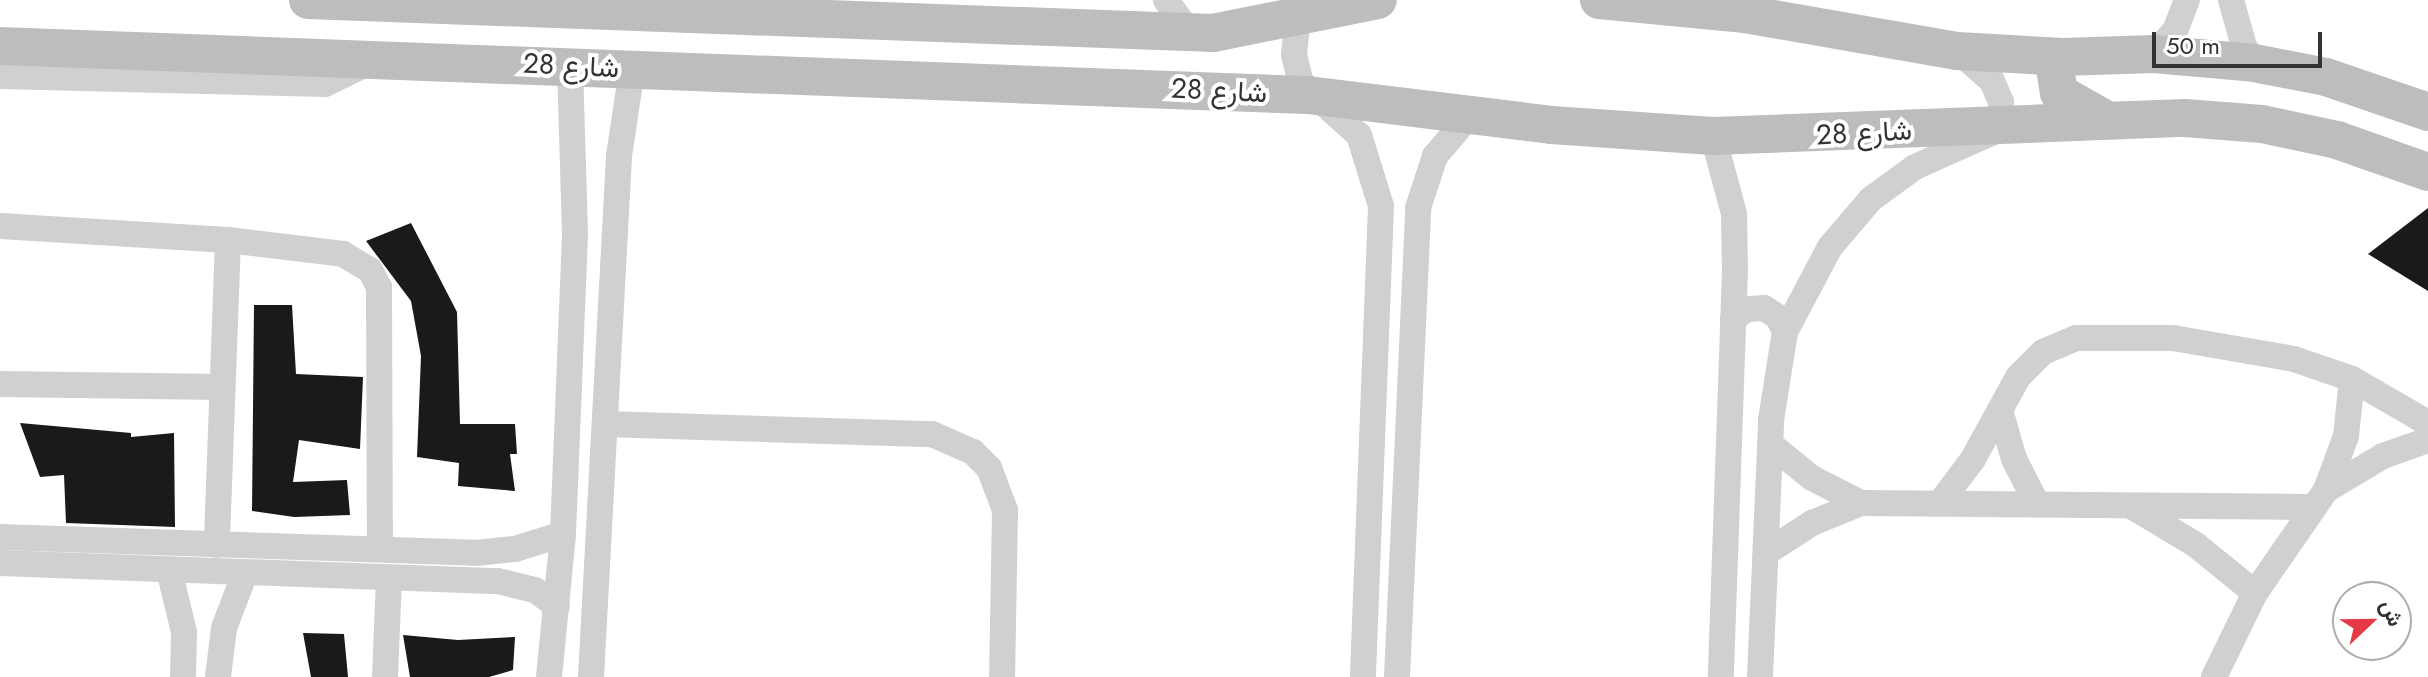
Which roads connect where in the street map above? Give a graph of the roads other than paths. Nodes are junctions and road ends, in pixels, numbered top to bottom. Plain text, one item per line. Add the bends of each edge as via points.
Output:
1 (308, 0) edge
2 (1166, 0) edge
3 (1378, 0) edge
4 (1599, 0) edge
5 (2187, 0) edge
6 (2231, 0) edge
7 (378, 3) junction
8 (1298, 16) junction
9 (1189, 32) junction
10 (0, 46) edge
11 (1957, 51) junction
12 (2154, 54) junction
13 (2063, 57) junction
14 (378, 58) junction
15 (2254, 63) junction
16 (570, 64) junction
17 (632, 69) junction
18 (0, 76) edge
19 (1221, 90) junction
20 (1308, 95) junction
21 (2428, 112) edge
22 (1470, 115) junction
23 (2108, 121) junction
24 (2000, 124) junction
25 (1713, 136) junction
26 (2428, 172) edge
27 (0, 226) edge
28 (1382, 231) junction
29 (575, 234) junction
30 (1416, 234) junction
31 (615, 237) junction
32 (228, 240) junction
33 (1733, 319) junction
34 (1785, 332) junction
35 (2352, 379) junction
36 (0, 384) edge
37 (221, 387) junction
38 (2000, 410) junction
39 (2428, 423) edge
40 (606, 424) junction
41 (2428, 440) edge
42 (1770, 444) junction
43 (2319, 498) junction
44 (1861, 503) junction
45 (1940, 503) junction
46 (2037, 504) junction
47 (2129, 505) junction
48 (563, 534) junction
49 (0, 537) edge
50 (217, 545) junction
51 (380, 549) junction
52 (1767, 552) junction
53 (0, 563) edge
54 (169, 570) junction
55 (245, 573) junction
56 (389, 578) junction
57 (2255, 593) junction
58 (557, 606) junction
59 (183, 677) edge
60 (218, 677) edge
61 (385, 677) edge
62 (549, 677) edge
63 (591, 677) edge
64 (1002, 677) edge
65 (1363, 677) edge
66 (1397, 677) edge
67 (1721, 677) edge
68 (1760, 677) edge
69 (2214, 677) edge

1 - 7 street, شارع 28
2 - 9 street
3 - 8 street, شارع 28
4 - 11 street via 1745,14
5 - 12 street via 2175,31
6 - 15 street
7 - 9 street, شارع 28
7 - 14 street
8 - 9 street, شارع 28 via 1244,30
8 - 20 street via 1294,55
9 - 19 street via 1210,51
10 - 14 street, شارع 28
11 - 13 street
11 - 24 street via 1992,81 2001,102
12 - 13 street
12 - 15 street
13 - 23 street via 2055,68 2059,93
14 - 16 street, شارع 28
14 - 18 street via 325,84
15 - 21 street via 2326,77
16 - 17 street, شارع 28
16 - 29 street
17 - 19 street, شارع 28
17 - 31 street
19 - 20 street, شارع 28
20 - 22 street, شارع 28
20 - 28 street via 1359,135 1378,181
22 - 25 street, شارع 28
22 - 30 street via 1435,156 1424,181
23 - 24 street, شارع 28
23 - 26 street, شارع 28 via 2185,118 2262,124 2337,140
24 - 25 street, شارع 28 via 1818,136
24 - 34 street via 1915,167 1871,199 1830,247
25 - 33 street via 1734,214
27 - 32 street
28 - 30 street
28 - 65 street
29 - 31 street
29 - 48 street
30 - 66 street
31 - 40 street
32 - 37 street
32 - 51 street via 343,254 370,270 379,287
33 - 34 street via 1747,309 1764,308 1778,317
33 - 67 street
34 - 42 street
35 - 38 street via 2234,345 2173,338 2076,338 2043,352 2018,377
35 - 39 street
35 - 43 street via 2346,436
36 - 37 street
37 - 50 street
38 - 45 street
38 - 46 street via 2014,459
40 - 63 street
40 - 64 street via 932,434 973,452 989,468 1005,510
41 - 43 street via 2383,456
42 - 44 street via 1812,478
42 - 52 street
43 - 47 street
43 - 57 street
44 - 45 street
44 - 52 street via 1812,523
45 - 46 street
46 - 47 street
47 - 57 street via 2196,545
48 - 51 street via 499,552
48 - 58 street
49 - 50 street
50 - 51 street
52 - 68 street
53 - 54 street
54 - 55 street
54 - 59 street via 182,611
55 - 56 street
55 - 60 street via 224,628
56 - 58 street via 520,584
56 - 61 street
57 - 69 street
58 - 62 street

